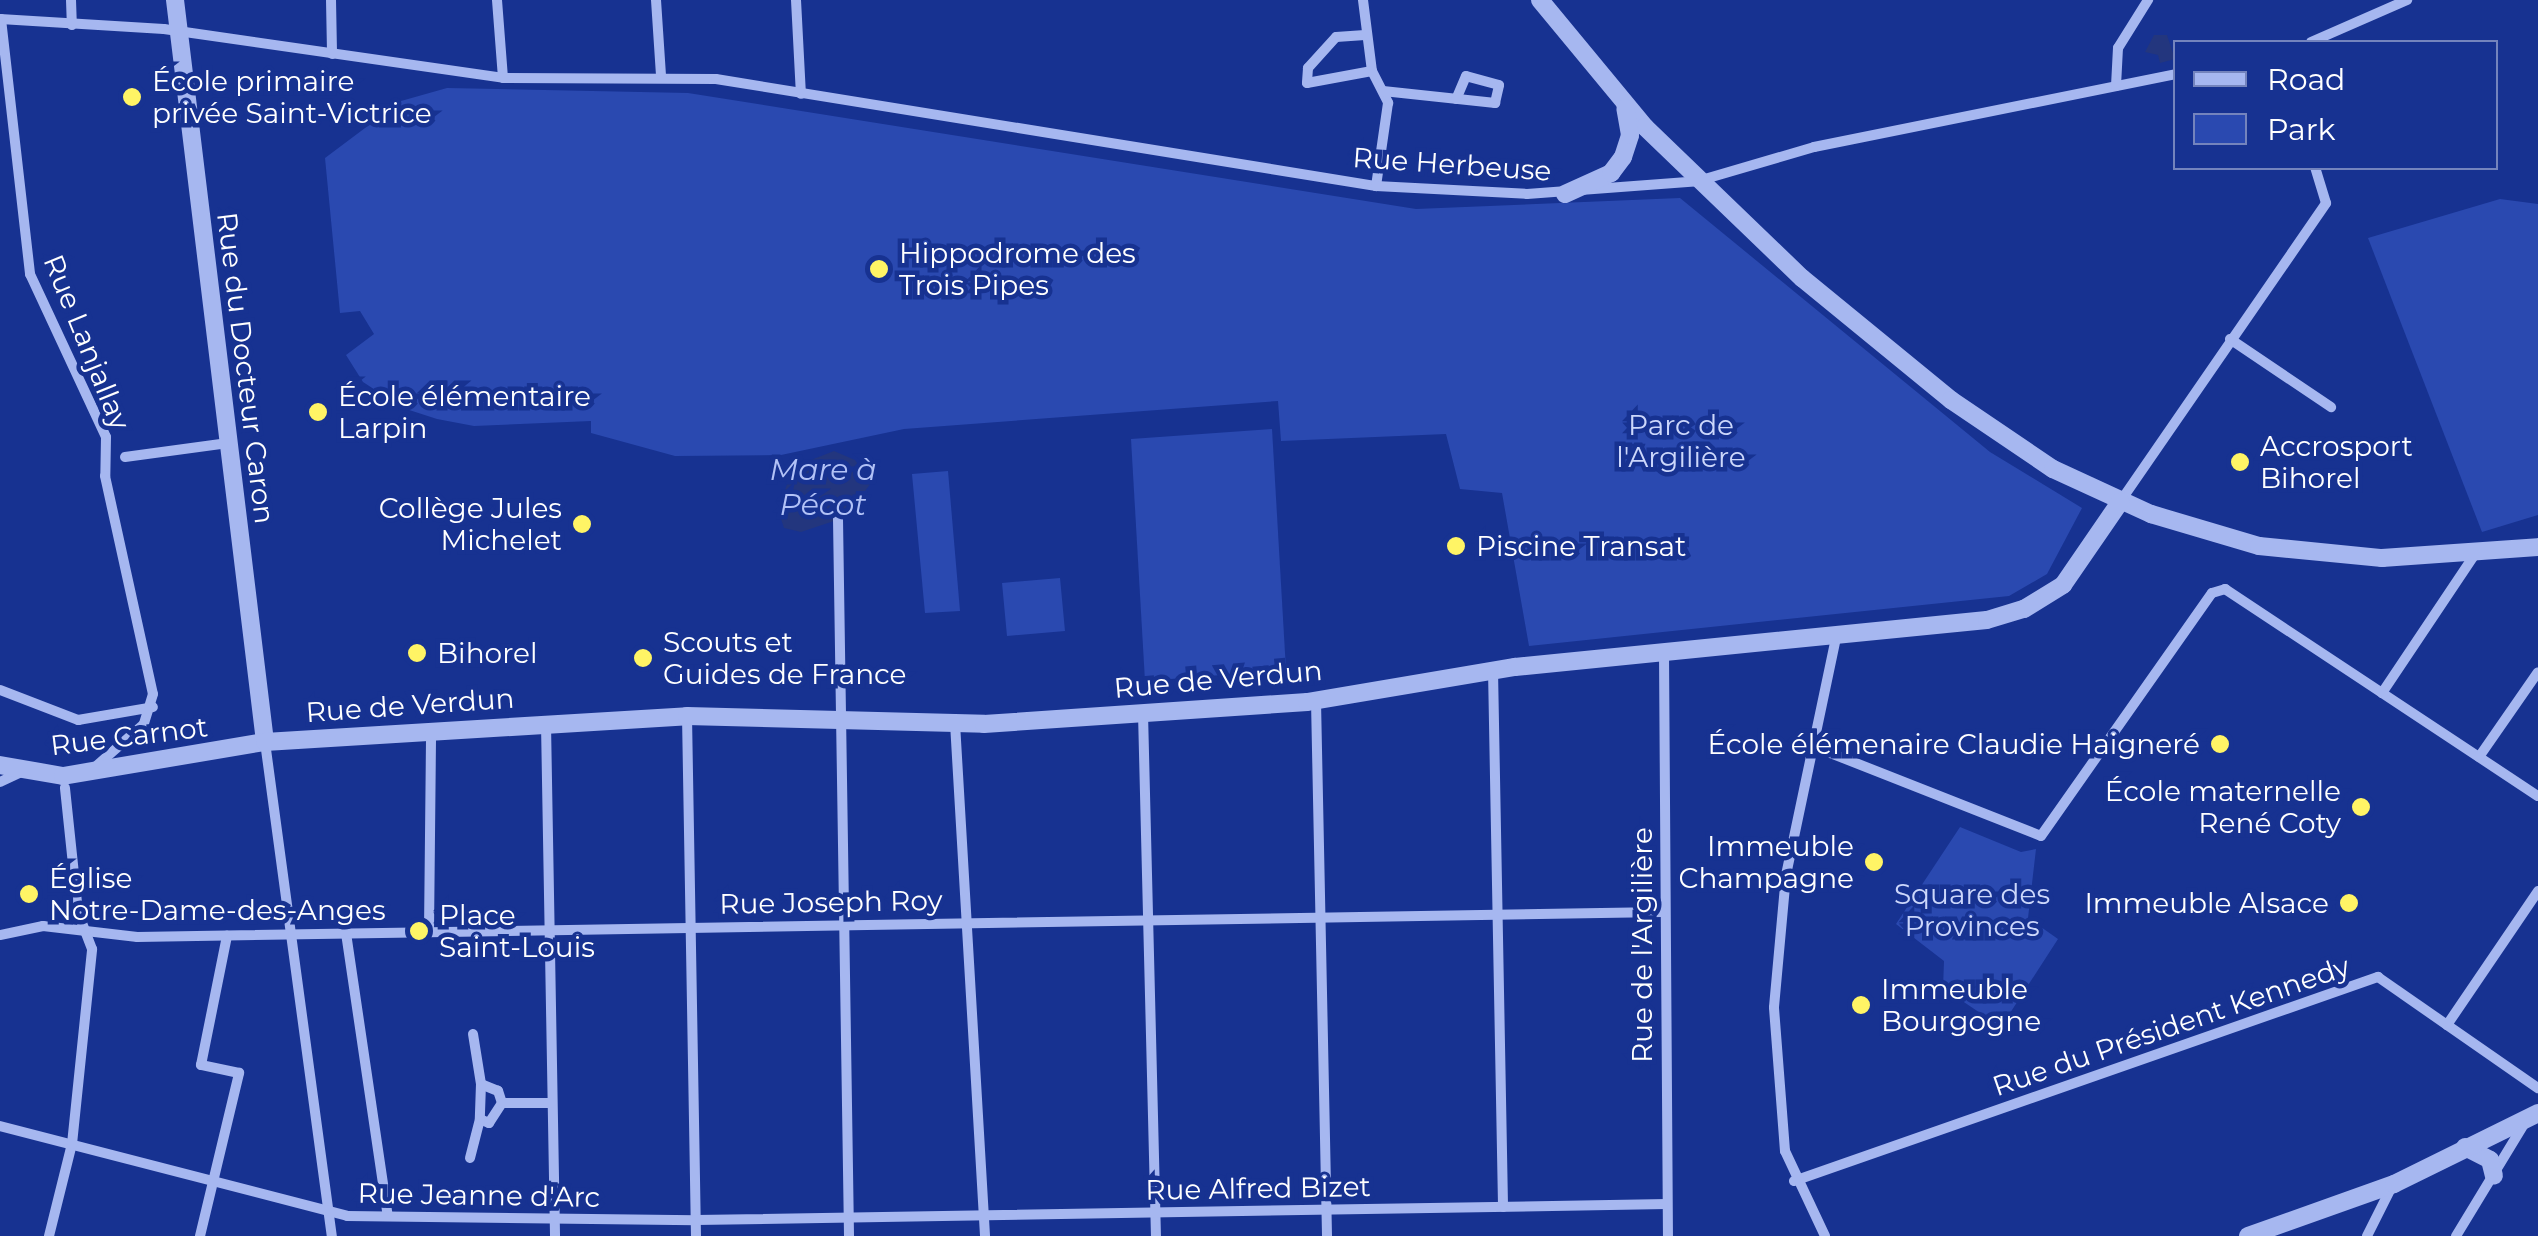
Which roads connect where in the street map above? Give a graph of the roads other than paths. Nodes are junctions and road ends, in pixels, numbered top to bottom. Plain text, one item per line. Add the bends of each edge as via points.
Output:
1 (71, 0) edge
2 (175, 0) edge
3 (331, 0) edge
4 (496, 0) edge
5 (656, 0) edge
6 (796, 0) edge
7 (1364, 0) edge
8 (1540, 0) edge
9 (2148, 0) edge
10 (2407, 0) edge
11 (0, 19) edge
12 (72, 25) junction
13 (176, 33) junction
14 (1365, 34) junction
15 (2317, 40) edge
16 (332, 54) junction
17 (1372, 72) junction
18 (661, 75) junction
19 (2173, 75) edge
20 (503, 78) junction
21 (2116, 86) junction
22 (1384, 91) junction
23 (801, 94) junction
24 (1456, 98) dead end
25 (1624, 102) junction
26 (4, 110) edge
27 (2316, 170) edge
28 (1698, 181) junction
29 (1376, 186) junction
30 (1566, 194) junction
31 (2230, 339) junction
32 (2331, 407) dead end
33 (228, 444) junction
34 (125, 457) dead end
35 (2120, 502) junction
36 (838, 518) dead end
37 (2538, 547) edge
38 (2475, 554) junction
39 (1836, 637) junction
40 (1664, 654) junction
41 (1493, 670) junction
42 (2538, 672) edge
43 (0, 690) edge
44 (2382, 693) junction
45 (1316, 700) junction
46 (153, 707) junction
47 (1143, 713) junction
48 (687, 716) junction
49 (844, 720) junction
50 (955, 723) junction
51 (546, 724) junction
52 (431, 732) junction
53 (266, 742) junction
54 (1810, 745) junction
55 (2479, 757) junction
56 (0, 765) edge
57 (21, 772) junction
58 (94, 773) junction
59 (0, 782) edge
60 (65, 788) dead end
61 (2538, 796) edge
62 (2538, 890) edge
63 (1663, 912) junction
64 (1498, 913) junction
65 (1322, 916) junction
66 (1151, 920) junction
67 (966, 923) junction
68 (844, 924) junction
69 (693, 926) junction
70 (550, 929) junction
71 (429, 931) junction
72 (346, 933) junction
73 (83, 934) junction
74 (291, 934) junction
75 (0, 935) edge
76 (226, 936) junction
77 (2447, 1025) junction
78 (474, 1034) dead end
79 (481, 1084) junction
80 (2538, 1088) edge
81 (502, 1103) junction
82 (551, 1103) junction
83 (2532, 1116) edge
84 (480, 1119) junction
85 (0, 1126) edge
86 (72, 1144) junction
87 (2465, 1147) junction
88 (470, 1158) dead end
89 (2494, 1176) junction
90 (214, 1180) junction
91 (1794, 1181) junction
92 (2394, 1184) junction
93 (1668, 1204) junction
94 (1503, 1206) junction
95 (328, 1209) junction
96 (1327, 1209) junction
97 (1156, 1212) junction
98 (983, 1214) junction
99 (388, 1216) junction
100 (849, 1217) junction
101 (555, 1220) junction
102 (696, 1220) junction
103 (50, 1236) edge
104 (200, 1236) edge
105 (332, 1236) edge
106 (555, 1236) edge
107 (696, 1236) edge
108 (849, 1236) edge
109 (985, 1236) edge
110 (1156, 1236) edge
111 (1328, 1236) edge
112 (1668, 1236) edge
113 (1825, 1236) edge
114 (2248, 1236) edge
115 (2366, 1236) edge
116 (2456, 1236) edge

1 - 12 street
2 - 13 street, Rue du Docteur Caron
3 - 16 street
4 - 20 street
5 - 18 street
6 - 23 street
7 - 14 street
8 - 25 street
9 - 21 street via 2118,48
10 - 15 street
11 - 12 street, Rue Herbeuse
11 - 26 street, Rue Lanjallay
12 - 13 street, Rue Herbeuse
13 - 16 street, Rue Herbeuse
13 - 33 street, Rue du Docteur Caron
14 - 17 street
14 - 17 street via 1336,37 1308,68 1307,83
16 - 20 street, Rue Herbeuse
17 - 22 street
18 - 20 street, Rue Herbeuse
18 - 23 street, Rue Herbeuse
19 - 21 street, Rue Herbeuse
21 - 28 street, Rue Herbeuse via 1814,148
22 - 24 street
22 - 29 street
23 - 29 street, Rue Herbeuse
25 - 28 street
25 - 30 street via 1630,135 1623,157 1611,173
26 - 46 street, Rue Lanjallay via 30,274 106,437 105,476
27 - 31 street via 2326,203
28 - 30 street, Rue Herbeuse
28 - 35 street via 1802,278 1951,400 2053,469
29 - 30 street, Rue Herbeuse
31 - 32 street
31 - 35 street
33 - 34 street
33 - 53 street, Rue du Docteur Caron
35 - 38 street via 2259,546 2382,558
35 - 39 street, Rue de Verdun via 2063,584 2024,609
36 - 49 street
37 - 38 street
38 - 44 street
39 - 40 street, Rue de Verdun
39 - 54 street
40 - 41 street, Rue de Verdun
40 - 63 street, Rue de l'Argilière
41 - 45 street, Rue de Verdun
41 - 64 street
42 - 55 street
43 - 46 street via 78,720
44 - 54 street via 2225,589 2212,593 2040,836
44 - 55 street
45 - 47 street, Rue de Verdun
45 - 65 street
46 - 58 street
47 - 50 street, Rue de Verdun
47 - 66 street
48 - 49 street, Rue de Verdun
48 - 51 street, Rue de Verdun
48 - 69 street
49 - 50 street, Rue de Verdun
49 - 68 street
50 - 67 street
51 - 52 street, Rue de Verdun
51 - 70 street
52 - 53 street, Rue de Verdun
52 - 71 street
53 - 58 street, Rue Carnot
53 - 74 street
54 - 91 street via 1783,893 1774,1007 1779,1118
55 - 61 street
56 - 57 street, Rue Carnot
57 - 58 street, Rue Carnot
57 - 59 street
60 - 73 street
62 - 77 street
63 - 64 street, Rue Joseph Roy
63 - 93 street, Rue de l'Argilière
64 - 65 street, Rue Joseph Roy
64 - 94 street
65 - 66 street, Rue Joseph Roy
65 - 96 street
66 - 67 street, Rue Joseph Roy
66 - 97 street
67 - 68 street, Rue Joseph Roy
67 - 98 street
68 - 69 street, Rue Joseph Roy
68 - 100 street
69 - 70 street, Rue Joseph Roy
69 - 102 street
70 - 71 street, Rue Joseph Roy
70 - 82 street
71 - 72 street, Rue Joseph Roy
72 - 74 street, Rue Joseph Roy
72 - 99 street
73 - 75 street, Rue Joseph Roy via 43,926
73 - 76 street, Rue Joseph Roy
73 - 86 street via 92,949
74 - 76 street, Rue Joseph Roy
74 - 95 street
76 - 90 street via 201,1065 238,1074
77 - 80 street, Rue du Président Kennedy
77 - 91 street, Rue du Président Kennedy via 2378,977
78 - 79 street
79 - 81 street via 498,1091
79 - 84 street
81 - 82 street
81 - 84 street via 496,1120
82 - 101 street
83 - 87 street
83 - 89 street
84 - 88 street
85 - 86 street, Rue Jeanne d'Arc
86 - 90 street, Rue Jeanne d'Arc
86 - 103 street
87 - 89 street via 2490,1160
87 - 92 street
89 - 116 street
90 - 95 street, Rue Jeanne d'Arc
90 - 104 street
91 - 113 street
92 - 114 street
92 - 115 street
93 - 94 street, Rue Alfred Bizet
93 - 112 street, Rue de l'Argilière
94 - 96 street, Rue Alfred Bizet
95 - 99 street, Rue Jeanne d'Arc
95 - 105 street
96 - 97 street, Rue Alfred Bizet
96 - 111 street
97 - 98 street, Rue Alfred Bizet
97 - 110 street
98 - 100 street, Rue Alfred Bizet
98 - 109 street
99 - 101 street, Rue Jeanne d'Arc
100 - 102 street, Rue Jeanne d'Arc
100 - 108 street
101 - 102 street, Rue Jeanne d'Arc
101 - 106 street
102 - 107 street

